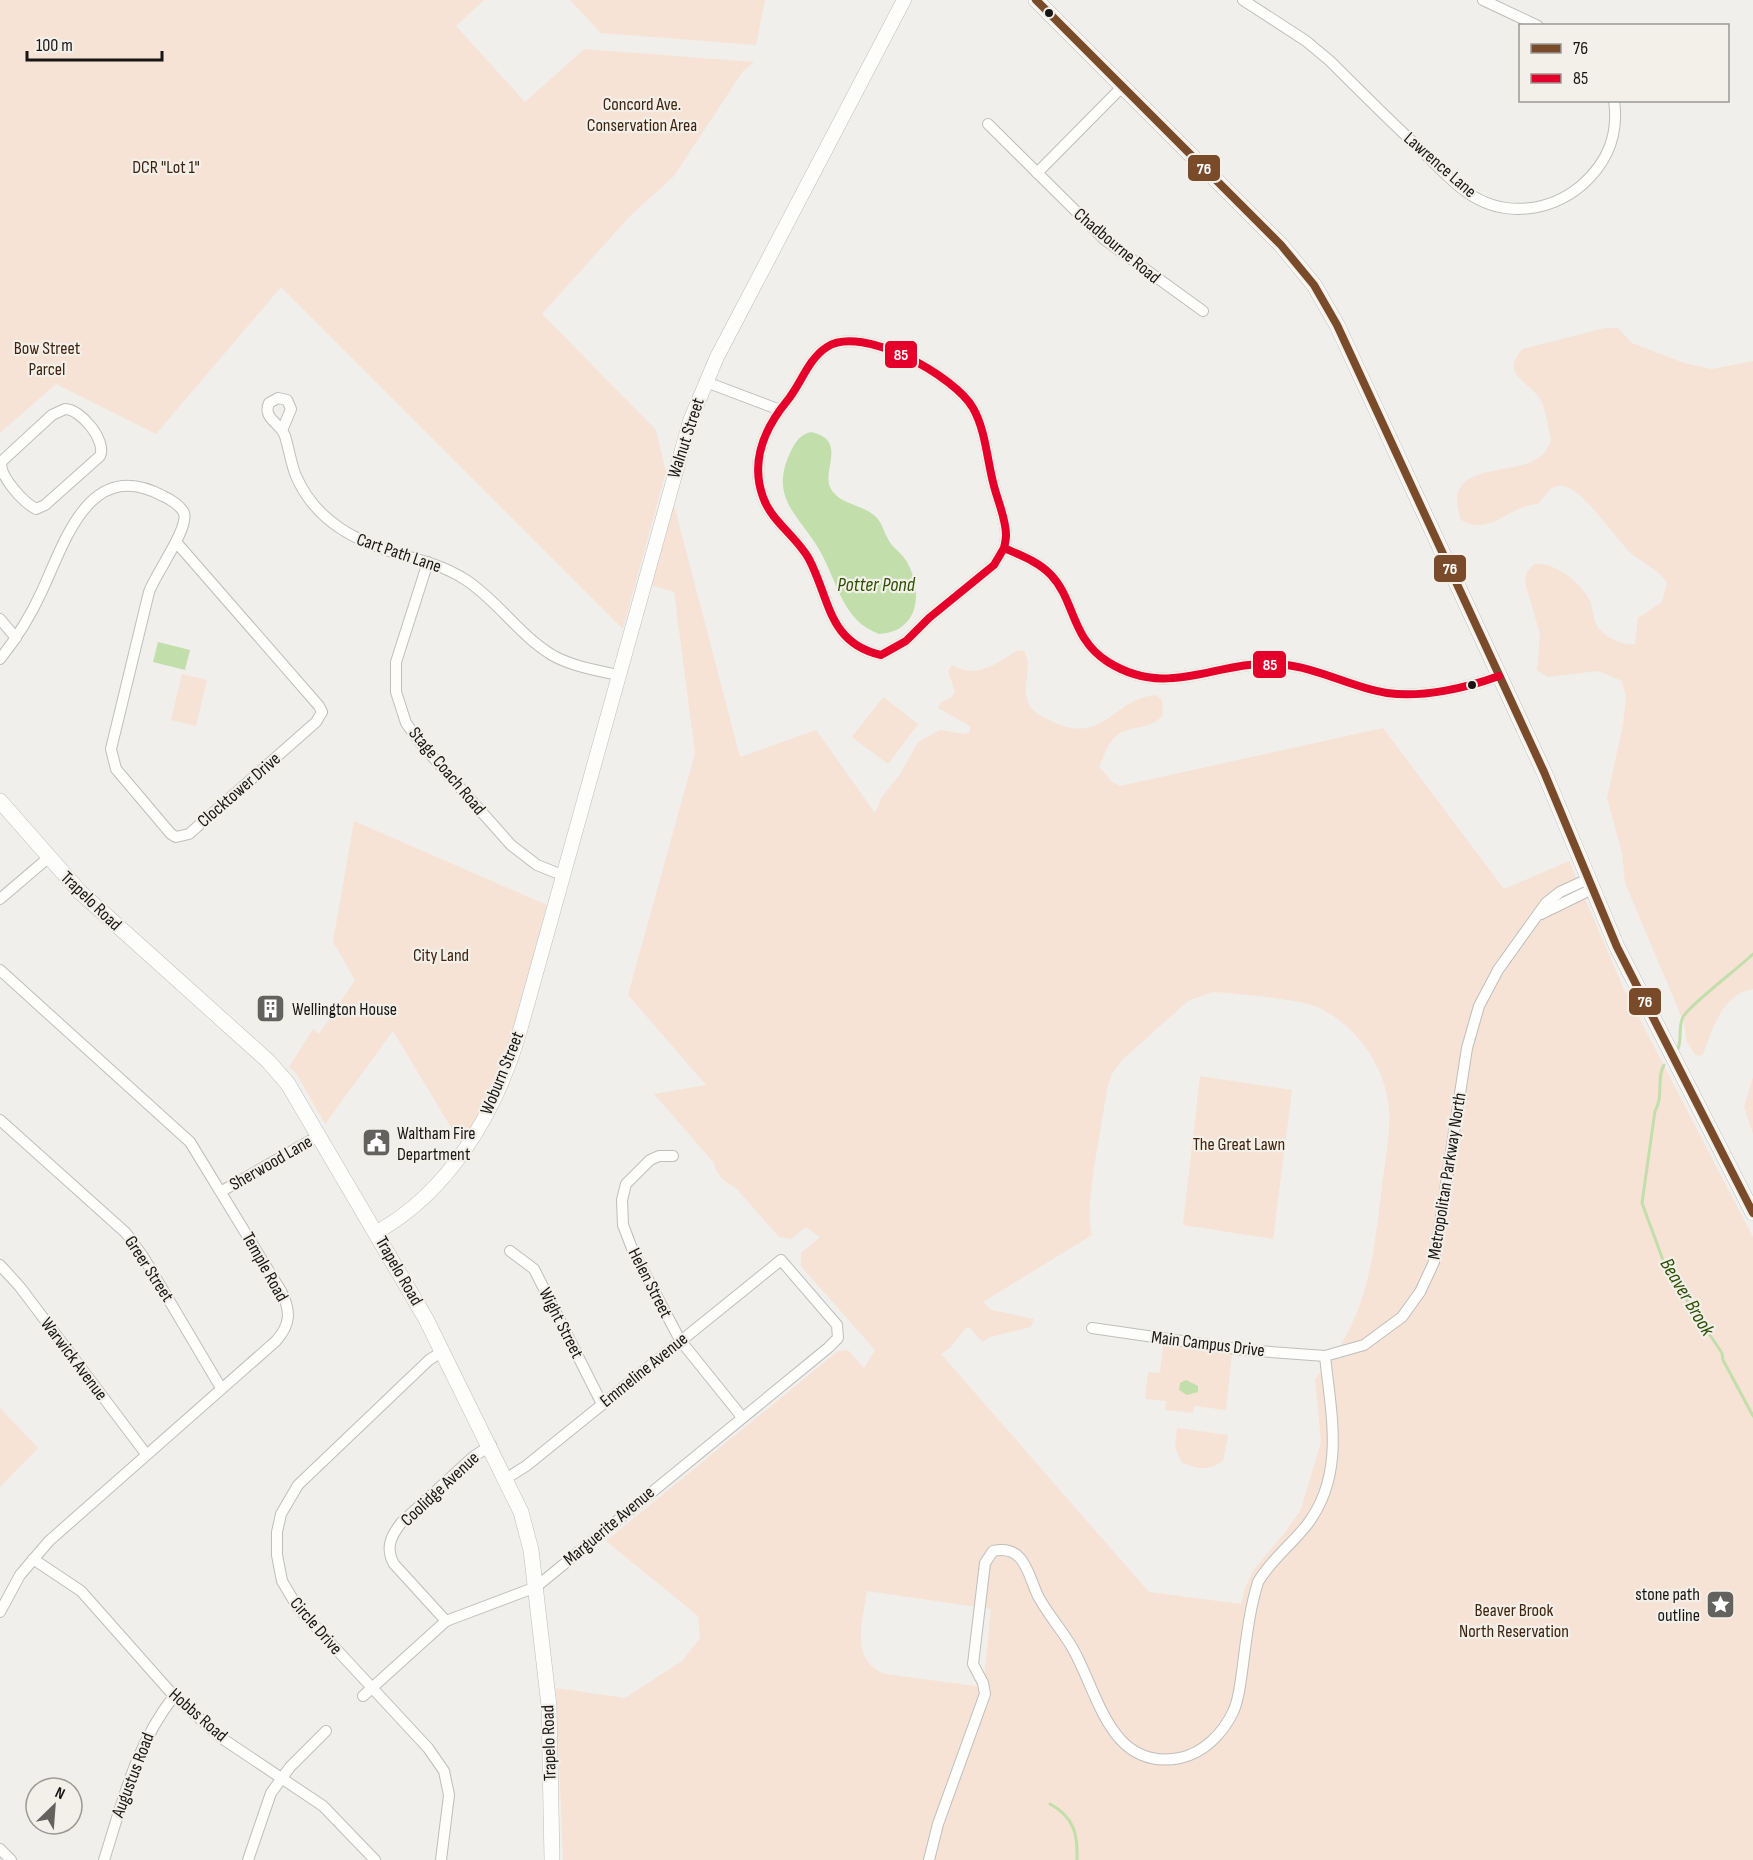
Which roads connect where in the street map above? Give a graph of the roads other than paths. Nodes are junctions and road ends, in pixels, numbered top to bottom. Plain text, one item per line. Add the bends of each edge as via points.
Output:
1 (904, 0) edge
2 (1036, 0) edge
3 (1243, 0) edge
4 (1483, 0) edge
5 (1534, 24) edge
6 (1122, 87) junction
7 (1614, 102) edge
8 (988, 124) dead end
9 (1037, 173) junction
10 (1203, 312) dead end
11 (706, 382) junction
12 (780, 410) junction
13 (283, 428) dead end
14 (0, 468) edge
15 (10, 484) junction
16 (0, 492) edge
17 (176, 542) junction
18 (1004, 548) junction
19 (428, 562) junction
20 (0, 619) edge
21 (16, 638) junction
22 (0, 660) edge
23 (618, 675) junction
24 (1499, 676) junction
25 (0, 801) edge
26 (48, 858) junction
27 (562, 874) junction
28 (1590, 884) junction
29 (0, 899) edge
30 (552, 910) joint
31 (0, 970) edge
32 (0, 1120) edge
33 (320, 1135) junction
34 (673, 1156) dead end
35 (222, 1191) junction
36 (1753, 1213) edge
37 (377, 1232) junction
38 (510, 1251) dead end
39 (0, 1265) edge
40 (1092, 1328) dead end
41 (839, 1331) joint
42 (680, 1340) junction
43 (443, 1351) junction
44 (1325, 1356) junction
45 (221, 1388) junction
46 (602, 1404) junction
47 (741, 1417) junction
48 (490, 1445) junction
49 (146, 1454) junction
50 (507, 1478) junction
51 (33, 1559) junction
52 (536, 1587) junction
53 (0, 1612) edge
54 (446, 1621) junction
55 (367, 1692) junction
56 (174, 1696) junction
57 (326, 1731) dead end
58 (280, 1779) junction
59 (0, 1849) edge
60 (11, 1860) edge
61 (104, 1860) edge
62 (248, 1860) edge
63 (375, 1860) edge
64 (441, 1860) edge
65 (552, 1860) edge
66 (929, 1860) edge

1 - 11 street, Walnut Street
2 - 6 main road
3 - 7 street, Lawrence Lane via 1330,61 1468,193 1498,206 1537,209 1555,202 1589,178 1614,138
4 - 5 street
6 - 9 street
6 - 24 main road via 1274,237 1314,285 1337,325
8 - 9 street, Chadbourne Road
9 - 10 street, Chadbourne Road via 1105,240
11 - 12 street
11 - 23 street, Walnut Street via 682,442
12 - 18 street via 815,358 828,346 845,340 877,344 919,365 972,406 1004,522
12 - 18 street via 760,447 757,468 763,498 807,557 838,628 850,642 881,655 892,650 994,565
13 - 19 street, Cart Path Lane via 296,476 327,519 367,544
14 - 15 street
14 - 15 street via 4,458 52,415 65,409 78,413 100,440 100,456 41,507 32,507
15 - 16 street
17 - 17 street, Clocktower Drive via 149,592 111,749 116,769 171,834 182,837 316,722 322,712
17 - 21 street, Clocktower Drive via 183,513 167,498 132,485 110,488 83,507
18 - 24 street via 1033,561 1052,576 1087,643 1106,660 1128,673 1151,679 1274,664 1308,667 1388,693 1443,691
19 - 23 street, Cart Path Lane via 480,590 554,656
19 - 27 street, Stage Coach Road via 396,662 396,692 406,723 511,845 537,865
20 - 21 street
21 - 22 street, Clocktower Drive
23 - 27 street, Walnut Street
24 - 28 main road
25 - 26 main road, Trapelo Road
26 - 29 street
26 - 33 main road, Trapelo Road via 91,903 279,1072
27 - 30 street, Walnut Street
28 - 36 main road via 1644,1004
28 - 44 street, Metropolitan Parkway North via 1553,897 1498,970 1473,1026 1434,1262 1420,1292 1402,1317 1382,1333 1364,1345
30 - 37 street, Woburn Street via 516,1044 486,1116 438,1182 399,1218
31 - 35 street, Temple Road via 178,1129
32 - 45 street, Greer Street via 131,1239
33 - 35 street, Sherwood Lane
33 - 37 main road, Trapelo Road
34 - 42 street, Helen Street via 659,1156 638,1170 626,1184 621,1214 633,1251
35 - 45 street, Temple Road via 290,1313 284,1333
37 - 43 main road, Trapelo Road
38 - 46 street, Wight Street via 534,1269
39 - 49 street, Warwick Avenue
40 - 44 street, Main Campus Drive via 1244,1350
41 - 42 street, Emmeline Avenue via 833,1318 781,1260
41 - 47 street, Marguerite Avenue via 828,1348
42 - 46 street, Emmeline Avenue
42 - 47 street, Helen Street
43 - 48 main road, Trapelo Road
43 - 55 street, Circle Drive via 298,1485 281,1514 278,1567 289,1594
44 - 66 street via 1334,1441 1328,1487 1306,1526 1258,1582 1234,1709 1218,1735 1183,1758 1142,1755 1127,1747 1114,1734 1073,1649 1038,1597 1023,1559 1000,1550 988,1556 973,1664 985,1694
45 - 49 street, Temple Road
46 - 50 street, Emmeline Avenue
47 - 52 street, Marguerite Avenue
48 - 50 main road, Trapelo Road
48 - 54 street, Coolidge Avenue via 401,1523 390,1544 394,1564
49 - 51 street, Temple Road
50 - 52 main road, Trapelo Road via 524,1521
51 - 53 street, Temple Road
51 - 56 street, Hobbs Road via 81,1591
52 - 54 street, Marguerite Avenue
52 - 65 main road, Trapelo Road via 549,1706
54 - 55 street, Marguerite Avenue
55 - 64 street, Circle Drive via 438,1760 449,1783
56 - 58 street, Hobbs Road via 223,1739
56 - 61 street, Augustus Road via 138,1753
57 - 58 street
58 - 62 street via 265,1807
58 - 63 street, Hobbs Road via 322,1806
59 - 60 street

